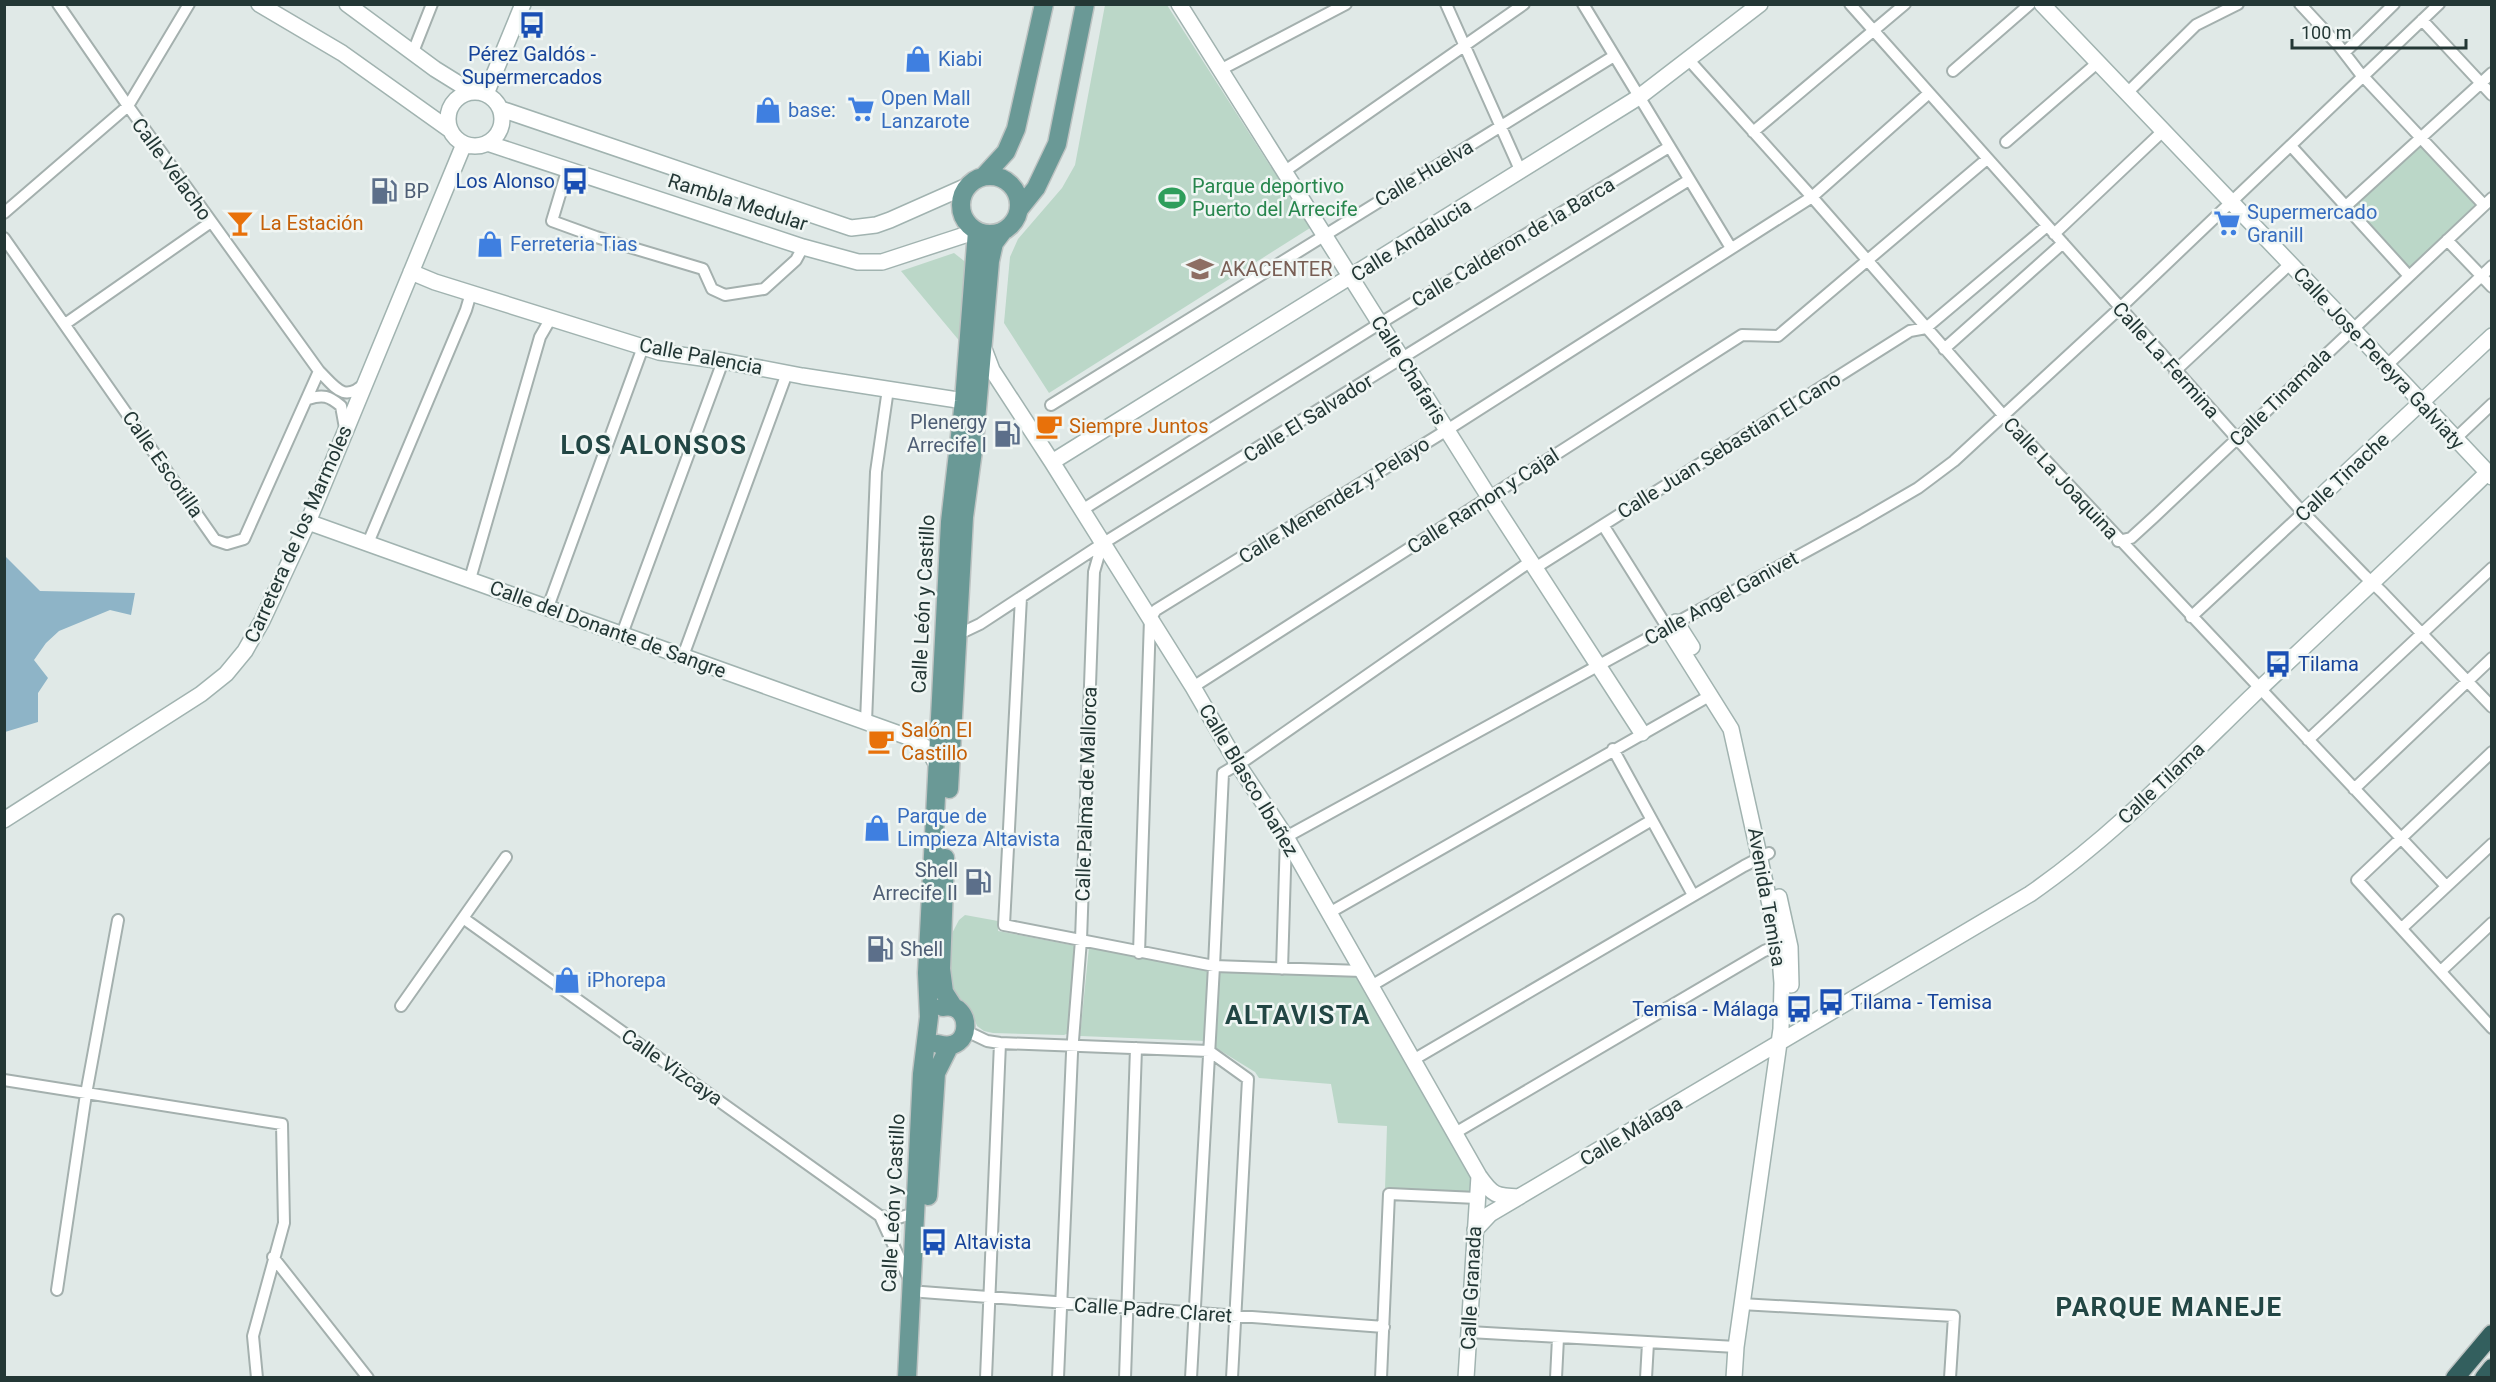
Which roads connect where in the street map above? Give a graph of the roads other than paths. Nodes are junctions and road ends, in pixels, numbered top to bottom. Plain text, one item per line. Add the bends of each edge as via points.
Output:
1 (58, 4) edge
2 (189, 4) edge
3 (259, 4) edge
4 (347, 4) edge
5 (432, 4) edge
6 (523, 4) edge
7 (1044, 4) edge
8 (1085, 4) edge
9 (1179, 4) edge
10 (1346, 4) edge
11 (1446, 4) edge
12 (1524, 4) edge
13 (1583, 4) edge
14 (1760, 4) edge
15 (1850, 4) edge
16 (1905, 4) edge
17 (2030, 4) edge
18 (2042, 4) edge
19 (2238, 4) edge
20 (2300, 4) edge
21 (2394, 4) edge
22 (2435, 6) edge
23 (2422, 20) junction
24 (1874, 31) junction
25 (1465, 44) junction
26 (413, 52) junction
27 (2345, 52) junction
28 (1614, 56) junction
29 (1688, 59) junction
30 (2096, 64) junction
31 (1220, 70) junction
32 (1953, 71) dead end
33 (2492, 73) edge
34 (2364, 76) junction
35 (2480, 83) junction
36 (479, 93) junction
37 (1928, 94) junction
38 (2126, 94) junction
39 (2492, 95) edge
40 (1640, 97) junction
41 (128, 106) junction
42 (501, 109) junction
43 (1501, 127) junction
44 (450, 130) junction
45 (1753, 132) junction
46 (2163, 132) junction
47 (2421, 136) junction
48 (2006, 142) dead end
49 (487, 143) junction
50 (464, 144) junction
51 (2291, 146) junction
52 (1669, 147) junction
53 (1987, 159) junction
54 (567, 171) junction
55 (1285, 171) junction
56 (1521, 172) junction
57 (1689, 180) junction
58 (977, 181) junction
59 (1812, 197) junction
60 (2488, 201) edge
61 (2231, 202) junction
62 (2346, 206) junction
63 (1020, 208) junction
64 (4, 213) edge
65 (211, 222) junction
66 (2051, 230) junction
67 (977, 231) junction
68 (1003, 231) junction
69 (1323, 234) junction
70 (4, 238) edge
71 (2447, 240) junction
72 (939, 241) junction
73 (2062, 243) junction
74 (803, 247) junction
75 (1731, 249) junction
76 (974, 256) junction
77 (1866, 259) junction
78 (2290, 264) junction
79 (2492, 266) edge
80 (411, 272) junction
81 (2409, 276) junction
82 (2480, 276) junction
83 (1351, 277) junction
84 (2492, 287) edge
85 (471, 293) junction
86 (2120, 308) junction
87 (551, 318) junction
88 (65, 324) junction
89 (1379, 324) junction
90 (1926, 328) junction
91 (2351, 328) junction
92 (2492, 336) edge
93 (644, 347) junction
94 (983, 348) junction
95 (1944, 349) junction
96 (1402, 360) junction
97 (723, 361) junction
98 (2386, 366) junction
99 (320, 371) junction
100 (2175, 371) junction
101 (787, 373) junction
102 (365, 382) junction
103 (888, 390) junction
104 (308, 399) junction
105 (964, 401) junction
106 (2421, 403) junction
107 (2492, 404) edge
108 (349, 405) junction
109 (1051, 405) dead end
110 (2003, 416) junction
111 (1447, 430) junction
112 (2237, 439) junction
113 (2455, 440) junction
114 (1052, 462) junction
115 (2489, 475) edge
116 (1489, 497) junction
117 (1082, 510) junction
118 (2304, 512) junction
119 (308, 522) junction
120 (1603, 525) junction
121 (2118, 541) junction
122 (368, 543) junction
123 (1102, 544) junction
124 (1533, 565) junction
125 (2492, 568) edge
126 (470, 579) junction
127 (2372, 583) junction
128 (1021, 597) junction
129 (548, 607) junction
130 (2191, 616) junction
131 (1150, 619) junction
132 (1671, 625) junction
133 (2421, 633) junction
134 (622, 634) junction
135 (957, 635) junction
136 (683, 656) junction
137 (2492, 658) edge
138 (1599, 665) junction
139 (2467, 682) junction
140 (1193, 687) junction
141 (2260, 688) junction
142 (1711, 695) junction
143 (2492, 707) edge
144 (866, 722) junction
145 (939, 724) junction
146 (1642, 733) junction
147 (908, 737) junction
148 (2308, 740) junction
149 (1613, 749) junction
150 (2492, 752) edge
151 (1237, 763) junction
152 (938, 766) junction
153 (2354, 789) junction
154 (4, 820) edge
155 (1652, 820) junction
156 (1286, 837) junction
157 (2400, 838) junction
158 (2492, 844) edge
159 (1765, 856) junction
160 (506, 857) dead end
161 (2446, 886) junction
162 (1693, 895) junction
163 (1329, 913) junction
164 (463, 918) junction
165 (118, 920) dead end
166 (2492, 924) edge
167 (2402, 928) junction
168 (1081, 940) junction
169 (1779, 945) junction
170 (1138, 953) junction
171 (1214, 966) junction
172 (1282, 969) junction
173 (1362, 971) junction
174 (2441, 971) junction
175 (1371, 986) junction
176 (401, 1006) dead end
177 (953, 1006) junction
178 (928, 1024) junction
179 (2492, 1028) edge
180 (966, 1031) junction
181 (1784, 1040) junction
182 (1000, 1043) junction
183 (950, 1046) junction
184 (1072, 1046) junction
185 (1136, 1048) junction
186 (1209, 1050) junction
187 (1413, 1060) junction
188 (4, 1080) edge
189 (86, 1094) junction
190 (1455, 1133) junction
191 (1479, 1176) junction
192 (1519, 1197) junction
193 (1477, 1198) junction
194 (880, 1216) junction
195 (907, 1216) junction
196 (1474, 1230) junction
197 (891, 1239) junction
198 (273, 1257) junction
199 (917, 1289) junction
200 (57, 1290) dead end
201 (988, 1298) junction
202 (1061, 1303) junction
203 (1741, 1304) junction
204 (1128, 1308) junction
205 (1193, 1313) junction
206 (1236, 1315) junction
207 (1384, 1327) junction
208 (1468, 1332) junction
209 (2492, 1334) edge
210 (1558, 1338) junction
211 (1648, 1343) junction
212 (1736, 1347) junction
213 (2492, 1368) edge
214 (257, 1377) edge
215 (368, 1377) edge
216 (907, 1377) edge
217 (918, 1377) edge
218 (986, 1377) edge
219 (1058, 1377) edge
220 (1125, 1377) edge
221 (1191, 1377) edge
222 (1232, 1377) edge
223 (1381, 1377) edge
224 (1466, 1377) edge
225 (1556, 1377) edge
226 (1646, 1377) edge
227 (1734, 1377) edge
228 (1950, 1377) edge
229 (2454, 1377) edge
230 (2484, 1377) edge

1 - 41 street, Calle Velacho
2 - 41 street
3 - 44 street via 342,53
4 - 26 street
5 - 26 street
6 - 36 street
7 - 58 main road, Rambla Medular via 1016,129 1006,152
8 - 63 main road via 1057,144
9 - 31 street, Calle Chafaris
10 - 31 street
11 - 25 street
12 - 25 street
13 - 28 street
14 - 29 street, Calle Andalucia
15 - 24 street, Calle La Fermina
16 - 24 street
17 - 32 street
18 - 30 street, Calle Jose Pereyra Galviaty
19 - 38 street via 2196,25
20 - 27 street
21 - 27 street
22 - 23 street, Calle Angel Ganivet
23 - 34 street, Calle Angel Ganivet
23 - 35 street
24 - 37 street, Calle La Fermina
24 - 45 street
25 - 43 street
25 - 55 street
26 - 36 street
27 - 34 street
28 - 40 street
28 - 43 street, Calle Huelva
29 - 40 street, Calle Andalucia
29 - 45 street, Calle La Joaquina
30 - 38 street, Calle Jose Pereyra Galviaty
30 - 48 street
31 - 55 street, Calle Chafaris
33 - 35 street
34 - 47 street
34 - 51 street, Calle Angel Ganivet
35 - 39 street
35 - 47 street
36 - 42 street via 492,98
36 - 44 street via 456,99 448,114
37 - 53 street, Calle La Fermina
37 - 59 street, Calle Menendez y Pelayo
38 - 46 street, Calle Jose Pereyra Galviaty
40 - 52 street
40 - 56 street, Calle Andalucia
41 - 64 street
41 - 65 street, Calle Velacho
42 - 49 street via 502,125
42 - 58 street, Rambla Medular via 851,228 890,220
43 - 56 street
43 - 69 street, Calle Huelva
44 - 50 street
45 - 59 street, Calle La Joaquina
46 - 61 street, Calle Jose Pereyra Galviaty
46 - 66 street
47 - 60 street
47 - 62 street
49 - 50 street
49 - 54 street, Rambla Medular
50 - 80 street, Carretera de los Marmoles
51 - 61 street, Calle Angel Ganivet
51 - 62 street
52 - 57 street
52 - 89 street, Calle Calderon de la Barca
53 - 66 street, Calle La Fermina
53 - 77 street
54 - 74 street, Rambla Medular
54 - 74 street via 552,220 703,269 712,289 725,295 764,289 796,260
55 - 69 street, Calle Chafaris
56 - 83 street, Calle Andalucia
57 - 75 street
57 - 96 street, Calle El Salvador
58 - 63 main road via 995,176 1006,180 1019,197
58 - 67 main road via 963,194 961,205 968,224
59 - 75 street, Calle Menendez y Pelayo
59 - 77 street, Calle La Joaquina
60 - 71 street, Calle Tinamala
61 - 78 street, Calle Jose Pereyra Galviaty
61 - 86 street, Calle Angel Ganivet
62 - 81 street
63 - 68 main road via 1011,226
65 - 88 street
65 - 99 street, Calle Velacho
66 - 73 street, Calle La Fermina
66 - 90 street
67 - 68 main road
67 - 72 street, Rambla Medular
67 - 76 main road, Calle León y Castillo
68 - 94 main road, Calle León y Castillo via 994,243 990,261
69 - 83 street, Calle Chafaris
69 - 109 street, Calle Huelva
70 - 88 street, Calle Escotilla
71 - 81 street, Calle Tinamala
71 - 82 street
72 - 74 street, Rambla Medular via 882,262 858,262
72 - 76 street via 960,242
73 - 86 street, Calle La Fermina
73 - 95 street
75 - 111 street, Calle Menendez y Pelayo
76 - 105 main road, Calle León y Castillo
77 - 90 street, Calle La Joaquina
77 - 116 street, Calle Ramon y Cajal via 1778,336 1742,335
78 - 91 street, Calle Jose Pereyra Galviaty
78 - 100 street
79 - 82 street
80 - 85 street, Calle Palencia
80 - 102 street, Carretera de los Marmoles
81 - 91 street, Calle Tinamala
82 - 84 street
82 - 98 street
83 - 89 street, Calle Chafaris
83 - 114 street, Calle Andalucia
85 - 87 street, Calle Palencia
85 - 122 street
86 - 100 street, Calle La Fermina
86 - 110 street, Calle Angel Ganivet
87 - 93 street, Calle Palencia
87 - 126 street via 540,337
88 - 104 street, Calle Escotilla via 216,540 226,544 244,539
89 - 96 street, Calle Chafaris
89 - 117 street, Calle Calderon de la Barca
90 - 95 street, Calle La Joaquina
90 - 120 street, Calle Juan Sebastian El Cano via 1910,330
91 - 98 street, Calle Jose Pereyra Galviaty
91 - 112 street, Calle Tinamala
92 - 106 street, Calle Tinache
93 - 97 street, Calle Palencia
93 - 129 street
94 - 114 street, Calle Blasco Ibañez via 992,370
94 - 135 main road, Calle León y Castillo via 964,517
95 - 110 street, Calle La Joaquina
96 - 111 street, Calle Chafaris
96 - 123 street, Calle El Salvador
97 - 101 street, Calle Palencia
97 - 134 street
98 - 106 street, Calle Jose Pereyra Galviaty
99 - 102 street, Calle Velacho via 339,391 349,393
99 - 104 street, Calle Escotilla
100 - 112 street, Calle La Fermina
101 - 103 street, Calle Palencia
101 - 136 street
102 - 108 street, Carretera de los Marmoles
103 - 105 street, Calle Palencia
103 - 144 street via 876,472
104 - 108 street via 320,395
105 - 145 main road, Calle León y Castillo via 950,522
106 - 113 street, Calle Jose Pereyra Galviaty
106 - 118 street, Calle Tinache
107 - 113 street
108 - 119 street, Carretera de los Marmoles via 345,432
110 - 121 street, Calle La Joaquina
110 - 132 street, Calle Angel Ganivet via 1918,488
111 - 116 street, Calle Chafaris
111 - 131 street, Calle Menendez y Pelayo via 1156,610
112 - 118 street, Calle La Fermina
112 - 121 street, Calle Tinamala via 2131,538
113 - 115 street, Calle Jose Pereyra Galviaty
114 - 117 street, Calle Blasco Ibañez
115 - 127 street, Calle Tilama
116 - 124 street, Calle Chafaris
116 - 140 street, Calle Ramon y Cajal
117 - 123 street, Calle Blasco Ibañez
118 - 127 street, Calle La Fermina
118 - 130 street, Calle Tinache
119 - 122 street, Calle del Donante de Sangre
119 - 154 street, Carretera de los Marmoles via 262,621 226,674
120 - 124 street, Calle Juan Sebastian El Cano
120 - 132 street, Avenida Temisa
121 - 130 street, Calle La Joaquina
122 - 126 street, Calle del Donante de Sangre
123 - 128 street, Calle El Salvador
123 - 131 street, Calle Blasco Ibañez
123 - 168 street, Calle Palma de Mallorca via 1094,572
124 - 138 street, Calle Chafaris
124 - 151 street, Calle Juan Sebastian El Cano
125 - 133 street
126 - 129 street, Calle del Donante de Sangre
127 - 133 street, Calle La Fermina
127 - 141 street, Calle Tilama
128 - 135 street, Calle El Salvador
128 - 168 street via 1004,925
129 - 134 street, Calle del Donante de Sangre
130 - 141 street, Calle La Joaquina
131 - 140 street, Calle Blasco Ibañez
131 - 170 street
132 - 138 street, Calle Angel Ganivet
132 - 142 street, Avenida Temisa
132 - 159 street, Avenida Temisa via 1720,689 1741,727
133 - 139 street, Calle La Fermina
133 - 148 street
134 - 136 street, Calle del Donante de Sangre
135 - 177 main road, Calle León y Castillo via 941,969 944,992
136 - 144 street, Calle del Donante de Sangre
137 - 139 street
138 - 146 street, Calle Chafaris
138 - 156 street, Calle Angel Ganivet
139 - 143 street, Calle La Fermina
139 - 153 street
140 - 151 street, Calle Blasco Ibañez
141 - 148 street, Calle La Joaquina
141 - 181 street, Calle Tilama via 2063,872
142 - 146 street
142 - 159 street, Avenida Temisa via 1731,729
144 - 147 street, Calle del Donante de Sangre
145 - 147 street via 933,734
145 - 152 main road, Calle León y Castillo
146 - 149 street
147 - 152 street, Calle del Donante de Sangre via 923,744
148 - 153 street, Calle La Joaquina
149 - 155 street
149 - 163 street
150 - 157 street
151 - 156 street, Calle Blasco Ibañez
151 - 171 street via 1223,772
152 - 178 main road, Calle León y Castillo
153 - 157 street, Calle La Joaquina
155 - 162 street
155 - 175 street
156 - 163 street, Calle Blasco Ibañez
156 - 172 street
157 - 161 street, Calle La Joaquina
157 - 167 street via 2357,880
158 - 161 street
159 - 162 street
159 - 169 street, Avenida Temisa
159 - 181 street, Avenida Temisa via 1791,957
160 - 164 street
161 - 167 street
162 - 187 street
163 - 173 street, Calle Blasco Ibañez
164 - 176 street
164 - 194 street, Calle Vizcaya
165 - 189 street
166 - 174 street
167 - 174 street
168 - 170 street
168 - 184 street, Calle Palma de Mallorca
169 - 181 street, Avenida Temisa
169 - 190 street
170 - 171 street
171 - 172 street
171 - 186 street
172 - 173 street
173 - 175 street, Calle Blasco Ibañez
174 - 179 street
175 - 187 street, Calle Blasco Ibañez
177 - 178 main road via 941,1008
177 - 180 main road via 963,1016
178 - 183 main road via 938,1044
178 - 195 main road, Calle León y Castillo
180 - 182 street
180 - 183 main road
181 - 192 street, Calle Málaga
181 - 203 street, Avenida Temisa
182 - 184 street
182 - 201 street
183 - 199 main road, Calle León y Castillo via 936,1074
184 - 185 street
184 - 202 street, Calle Palma de Mallorca
185 - 186 street
185 - 204 street
186 - 205 street
186 - 206 street via 1248,1079
187 - 190 street, Calle Blasco Ibañez
188 - 189 street
189 - 198 street via 282,1124 284,1223
189 - 200 street
190 - 191 street, Calle Blasco Ibañez
191 - 192 street, Calle Blasco Ibañez via 1497,1196
191 - 193 street, Calle Granada
192 - 196 street, Calle Málaga via 1490,1214
193 - 196 street, Calle Granada
193 - 207 street via 1389,1194
194 - 195 street
194 - 197 street
195 - 197 street
195 - 199 main road, Calle León y Castillo
196 - 208 street, Calle Granada
197 - 199 street
198 - 214 street via 253,1336
198 - 215 street
199 - 201 street, Calle Padre Claret
199 - 216 main road, Calle León y Castillo
199 - 217 main road, Calle León y Castillo
201 - 202 street, Calle Padre Claret
201 - 218 street
202 - 204 street, Calle Padre Claret
202 - 219 street, Calle Palma de Mallorca
203 - 212 street, Avenida Temisa
203 - 228 street via 1954,1316
204 - 205 street, Calle Padre Claret
204 - 220 street
205 - 206 street, Calle Padre Claret
205 - 221 street
206 - 207 street, Calle Padre Claret
206 - 222 street
207 - 223 street
208 - 210 street
208 - 224 street, Calle Granada
209 - 229 highway
210 - 211 street
210 - 225 street
211 - 212 street
211 - 226 street
212 - 227 street, Avenida Temisa
213 - 230 highway

